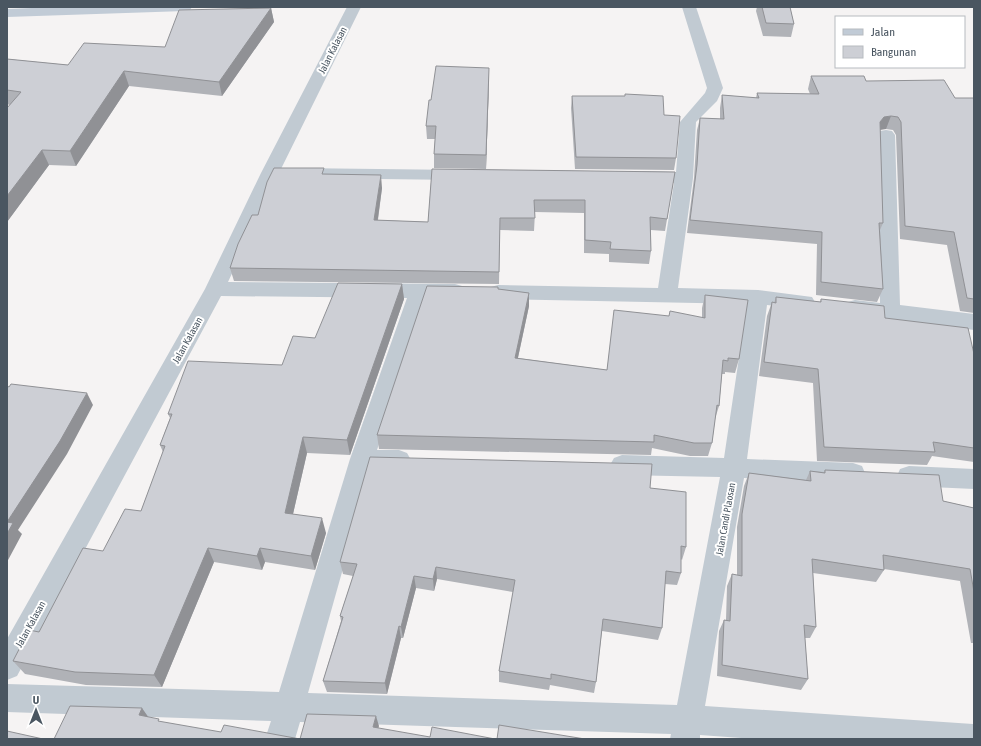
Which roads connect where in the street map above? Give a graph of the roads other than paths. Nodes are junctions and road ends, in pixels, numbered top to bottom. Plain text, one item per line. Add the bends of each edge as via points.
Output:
1 (186, 7) edge
2 (354, 7) edge
3 (689, 7) edge
4 (7, 13) edge
5 (886, 135) dead end
6 (270, 173) junction
7 (477, 175) edge
8 (629, 177) edge
9 (684, 178) junction
10 (215, 289) junction
11 (420, 291) junction
12 (667, 295) junction
13 (758, 297) junction
14 (890, 311) junction
15 (974, 322) edge
16 (362, 459) junction
17 (417, 460) edge
18 (600, 465) edge
19 (734, 468) junction
20 (974, 479) edge
21 (7, 666) edge
22 (7, 698) edge
23 (288, 707) junction
24 (687, 730) edge
25 (280, 739) edge
26 (973, 739) edge

1 - 4 main road
2 - 6 street, Jalan Kalasan
3 - 9 street via 715,88 712,96 688,122
5 - 14 street
6 - 7 street
6 - 10 street, Jalan Kalasan
8 - 9 street
9 - 12 street
10 - 11 street
10 - 21 street, Jalan Kalasan
11 - 12 street
11 - 16 street
12 - 13 street
13 - 14 street
13 - 19 street, Jalan Candi Plaosan
14 - 15 street
16 - 17 street
16 - 23 street
18 - 19 street
19 - 20 street
19 - 24 street, Jalan Candi Plaosan
22 - 23 street
23 - 24 street
23 - 25 street
24 - 26 street

